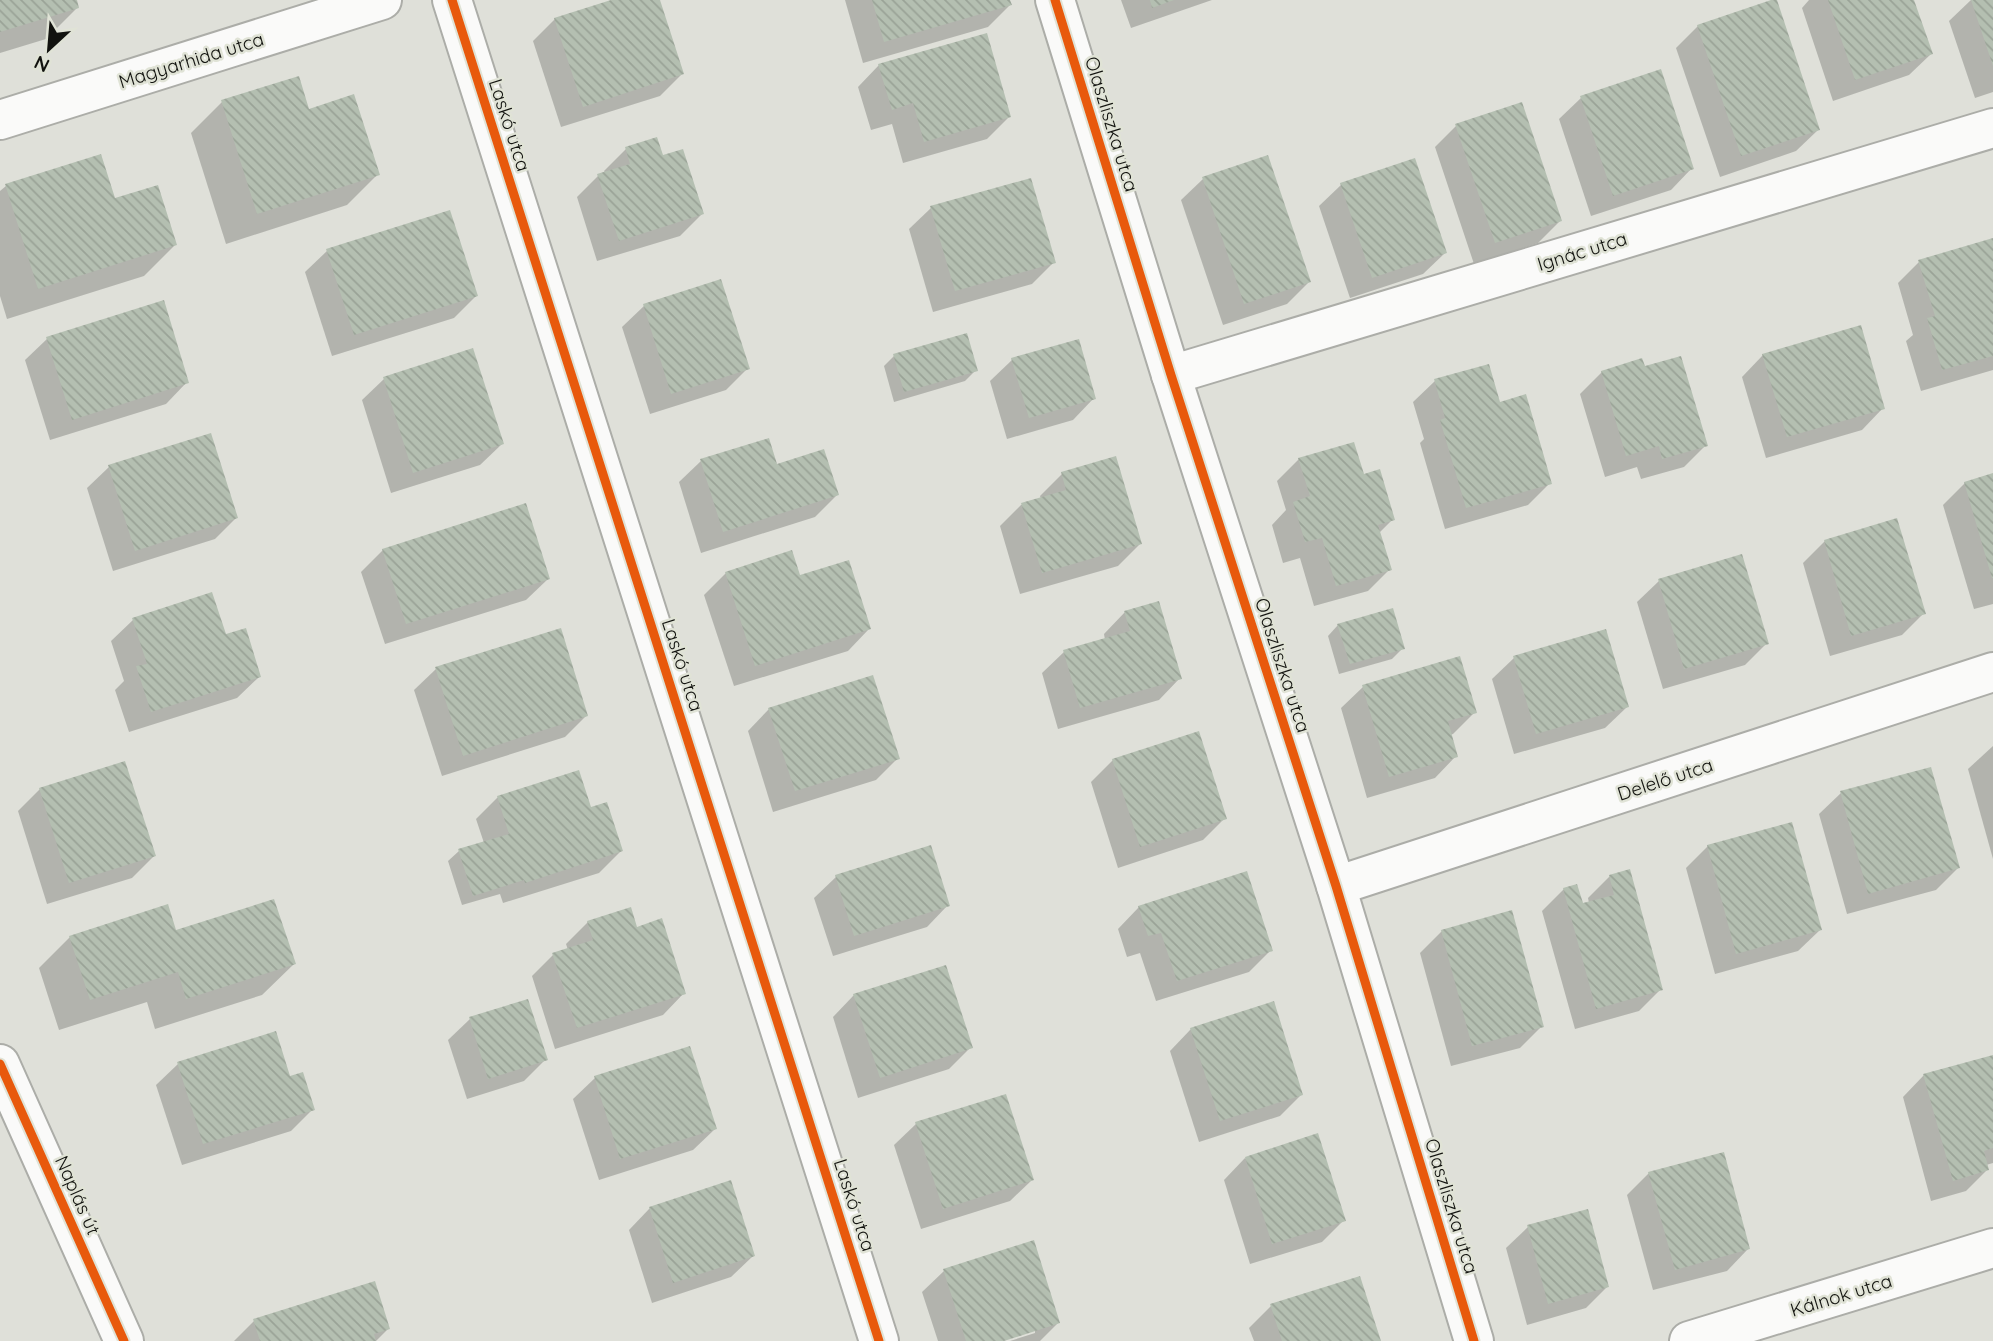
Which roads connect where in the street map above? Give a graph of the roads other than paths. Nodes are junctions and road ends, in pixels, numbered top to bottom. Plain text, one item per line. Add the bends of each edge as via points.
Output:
1 (382, 0) edge
2 (452, 0) edge
3 (1055, 0) edge
4 (0, 120) edge
5 (1993, 128) edge
6 (1171, 375) junction
7 (1993, 672) edge
8 (1336, 886) junction
9 (0, 1064) edge
10 (1993, 1248) edge
11 (124, 1341) edge
12 (879, 1341) edge
13 (1474, 1341) edge
14 (1689, 1341) edge

1 - 4 street, Magyarhida utca
2 - 12 street, Laskó utca
3 - 6 street, Olaszliszka utca
5 - 6 street, Ignác utca
6 - 8 street, Olaszliszka utca
7 - 8 street, Delelő utca
8 - 13 street, Olaszliszka utca
9 - 11 street, Naplás út
10 - 14 street, Kálnok utca

